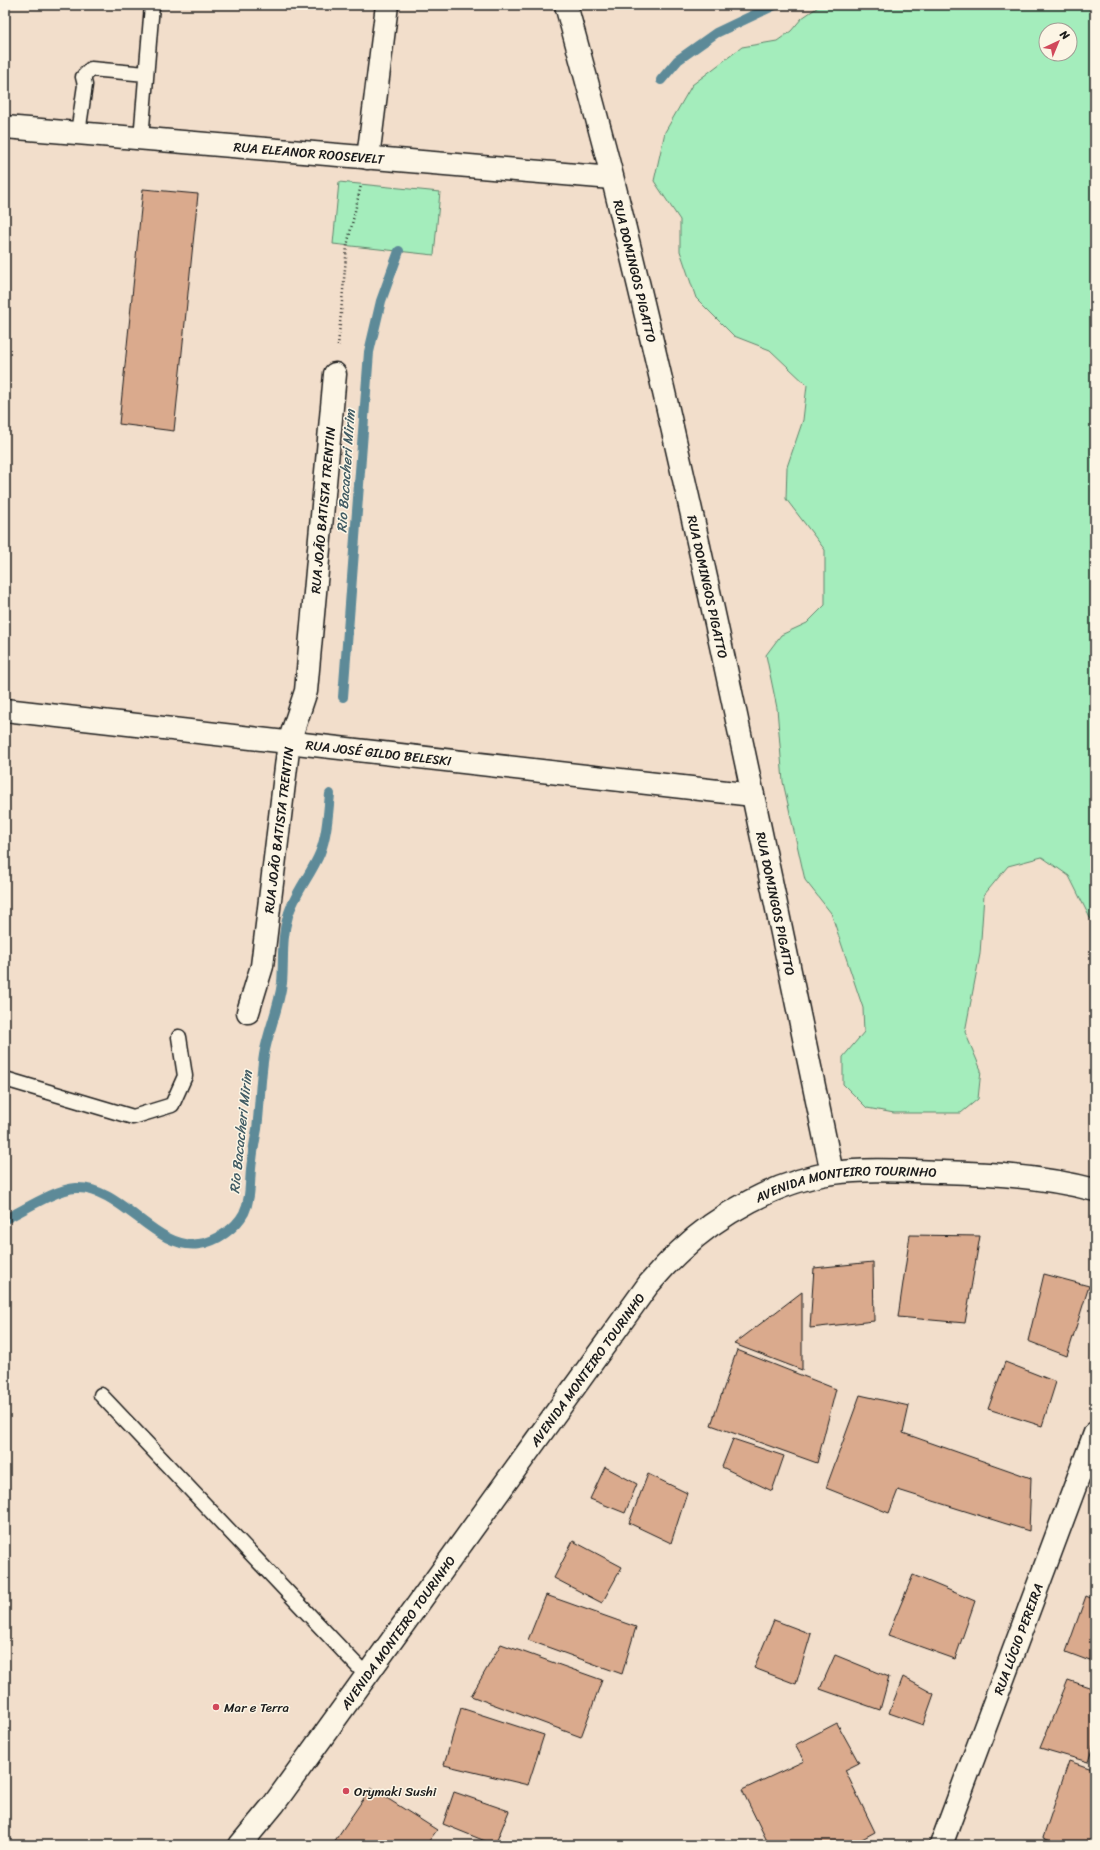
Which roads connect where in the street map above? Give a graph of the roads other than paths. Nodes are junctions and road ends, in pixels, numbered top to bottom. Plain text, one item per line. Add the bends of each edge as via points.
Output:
1 (152, 5) edge
2 (387, 5) edge
3 (566, 5) edge
4 (146, 74) junction
5 (5, 127) edge
6 (78, 133) junction
7 (141, 138) junction
8 (368, 158) junction
9 (612, 178) junction
10 (335, 374) road end
11 (5, 710) edge
12 (289, 742) junction
13 (753, 795) junction
14 (248, 1012) dead end
15 (179, 1037) dead end
16 (5, 1079) edge
17 (832, 1173) junction
18 (1095, 1190) edge
19 (101, 1395) dead end
20 (1095, 1433) edge
21 (367, 1676) junction
22 (240, 1845) edge
23 (941, 1845) edge

1 - 4 lane
2 - 8 street
3 - 9 street, RUA DOMINGOS PIGATTO
4 - 6 lane via 91,69 86,72 83,77 85,85
4 - 7 lane
5 - 6 street, RUA ELEANOR ROOSEVELT
6 - 7 street, RUA ELEANOR ROOSEVELT
7 - 8 street, RUA ELEANOR ROOSEVELT
8 - 9 street, RUA ELEANOR ROOSEVELT
9 - 13 street, RUA DOMINGOS PIGATTO
10 - 12 street, RUA JOÃO BATISTA TRENTIN via 306,691
11 - 12 street, RUA JOSÉ GILDO BELESKI
12 - 13 street, RUA JOSÉ GILDO BELESKI
12 - 14 street, RUA JOÃO BATISTA TRENTIN via 262,966
13 - 17 street, RUA DOMINGOS PIGATTO
15 - 16 lane via 185,1076 172,1105 133,1117
17 - 18 street, AVENIDA MONTEIRO TOURINHO via 877,1170 958,1172 1028,1178
17 - 21 street, AVENIDA MONTEIRO TOURINHO via 795,1182 749,1202 715,1222 674,1257 648,1285
19 - 21 lane
20 - 23 street, RUA LÚCIO PEREIRA
21 - 22 street, AVENIDA MONTEIRO TOURINHO via 274,1804

